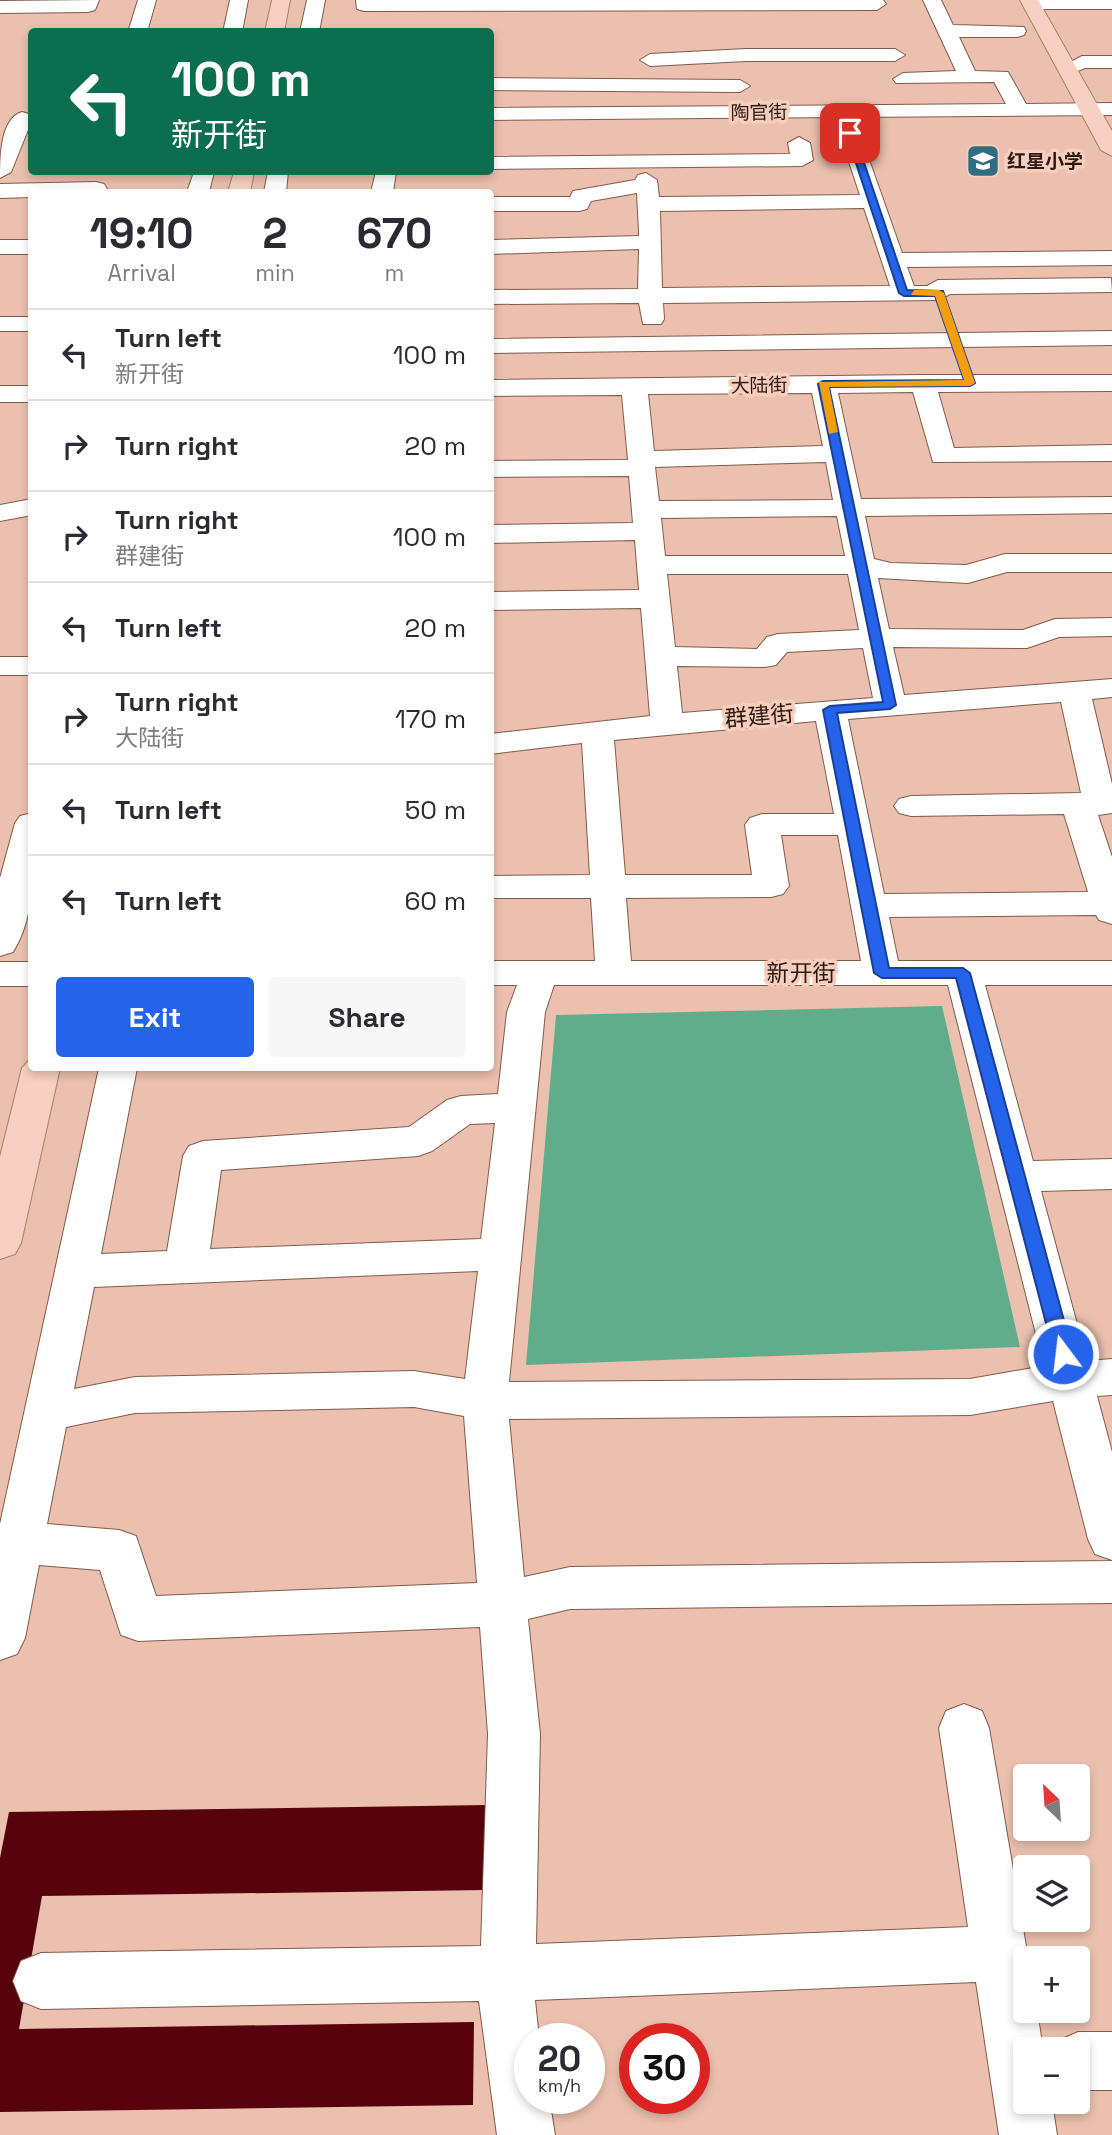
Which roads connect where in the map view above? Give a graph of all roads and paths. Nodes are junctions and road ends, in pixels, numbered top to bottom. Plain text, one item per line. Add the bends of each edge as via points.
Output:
1 (90, 0) edge
2 (147, 0) edge
3 (239, 0) edge
4 (281, 0) edge
5 (316, 0) edge
6 (365, 0) edge
7 (932, 0) edge
8 (708, 2) edge
9 (876, 2) edge
10 (1030, 2) edge
11 (1112, 3) edge
12 (0, 7) edge
13 (487, 8) edge
14 (138, 28) edge
15 (233, 28) edge
16 (275, 28) edge
17 (310, 28) edge
18 (947, 31) junction
19 (1017, 31) dead end
20 (715, 41) junction
21 (890, 42) junction
22 (625, 60) dead end
23 (1112, 62) edge
24 (1068, 69) junction
25 (968, 77) junction
26 (904, 81) junction
27 (494, 84) edge
28 (879, 84) dead end
29 (762, 85) dead end
30 (723, 86) junction
31 (1090, 109) junction
32 (1112, 109) edge
33 (915, 110) junction
34 (1019, 110) junction
35 (842, 111) junction
36 (728, 112) junction
37 (634, 113) junction
38 (494, 114) edge
39 (27, 118) edge
40 (0, 119) edge
41 (799, 143) dead end
42 (1112, 150) edge
43 (494, 164) edge
44 (0, 175) edge
45 (647, 184) junction
46 (96, 188) dead end
47 (873, 201) junction
48 (494, 204) edge
49 (649, 242) junction
50 (0, 247) edge
51 (28, 247) edge
52 (494, 247) edge
53 (1112, 258) edge
54 (928, 259) junction
55 (892, 260) junction
56 (1111, 285) edge
57 (938, 290) junction
58 (904, 293) junction
59 (649, 294) junction
60 (494, 297) edge
61 (0, 324) edge
62 (28, 324) edge
63 (1112, 338) edge
64 (954, 340) junction
65 (494, 346) edge
66 (655, 346) junction
67 (0, 378) edge
68 (28, 378) edge
69 (923, 383) junction
70 (970, 383) junction
71 (1112, 383) edge
72 (823, 384) junction
73 (646, 386) junction
74 (494, 388) edge
75 (0, 394) edge
76 (28, 394) edge
77 (1112, 453) edge
78 (838, 454) junction
79 (641, 463) junction
80 (494, 469) edge
81 (1112, 505) edge
82 (849, 507) junction
83 (28, 508) edge
84 (0, 513) edge
85 (647, 521) junction
86 (494, 534) edge
87 (1112, 563) edge
88 (651, 565) junction
89 (861, 565) junction
90 (655, 599) junction
91 (494, 601) edge
92 (1112, 627) edge
93 (876, 638) junction
94 (660, 656) junction
95 (0, 666) edge
96 (28, 667) edge
97 (1112, 688) edge
98 (1074, 689) junction
99 (890, 705) junction
100 (830, 710) junction
101 (667, 724) junction
102 (597, 732) junction
103 (494, 744) edge
104 (1102, 803) edge
105 (911, 806) dead end
106 (852, 824) junction
107 (28, 838) edge
108 (608, 885) junction
109 (494, 887) edge
110 (869, 906) junction
111 (1111, 906) edge
112 (0, 944) edge
113 (494, 973) edge
114 (540, 973) junction
115 (614, 973) junction
116 (882, 973) junction
117 (963, 973) junction
118 (1112, 973) edge
119 (0, 974) edge
120 (28, 974) edge
121 (40, 1071) edge
122 (117, 1071) edge
123 (515, 1108) junction
124 (1112, 1174) edge
125 (1016, 1177) junction
126 (0, 1243) edge
127 (500, 1254) junction
128 (186, 1267) junction
129 (75, 1271) junction
130 (1091, 1379) edge
131 (485, 1401) junction
132 (46, 1413) junction
133 (1112, 1539) edge
134 (19, 1543) junction
135 (1112, 1581) edge
136 (502, 1604) junction
137 (0, 1638) edge
138 (964, 1728) dead end
139 (998, 1953) junction
140 (509, 1973) junction
141 (41, 1981) dead end
142 (1016, 2037) edge
143 (1090, 2061) edge
144 (1112, 2061) edge
145 (1026, 2114) edge
146 (526, 2135) edge
147 (1028, 2135) edge

1 - 12 street via 88,6
2 - 14 street
3 - 15 street
4 - 16 main road
5 - 17 street
6 - 13 street via 364,5
7 - 18 street
8 - 9 street
8 - 13 street
8 - 20 street
9 - 21 street
10 - 11 street
10 - 24 main road
18 - 19 street
18 - 25 street
20 - 21 street
20 - 22 street
20 - 30 street
21 - 26 street
23 - 24 street via 1082,62
24 - 31 main road
25 - 26 street
25 - 34 street via 1002,76
26 - 28 street
26 - 33 street
27 - 30 street
29 - 30 street
30 - 36 street
31 - 32 street, 陶官街
31 - 34 street, 陶官街
31 - 42 main road
33 - 34 street, 陶官街
33 - 35 street, 陶官街
35 - 36 street, 陶官街
35 - 47 street
36 - 37 street, 陶官街
37 - 38 street, 陶官街
37 - 45 street
39 - 40 street
39 - 44 street
41 - 45 street via 802,160
43 - 45 street
44 - 46 street
45 - 47 street via 819,192
45 - 48 street via 581,196 579,204
45 - 49 street
47 - 55 street
49 - 52 street
49 - 59 street
50 - 51 street
53 - 54 street
54 - 55 street
54 - 57 street
55 - 58 street
56 - 57 street
57 - 58 street
57 - 64 street
58 - 59 street
59 - 60 street
59 - 66 street
61 - 62 street
63 - 64 street
64 - 66 street
64 - 70 street
65 - 66 street
66 - 73 street
67 - 68 street
69 - 70 street, 大陆街
69 - 72 street, 大陆街
69 - 77 street via 943,456
70 - 71 street, 大陆街
72 - 73 street, 大陆街
72 - 78 street
73 - 74 street, 大陆街
73 - 79 street
75 - 76 street
78 - 79 street
78 - 82 street
79 - 80 street
79 - 85 street
81 - 82 street
82 - 85 street
82 - 89 street
83 - 84 street
85 - 86 street
85 - 88 street
87 - 89 street via 1005,563 968,574 891,572
88 - 89 street
88 - 90 street
89 - 93 street
90 - 91 street
90 - 94 street
92 - 93 street via 1055,628 1027,639
93 - 94 street via 778,643 765,658
93 - 99 street
94 - 101 street
95 - 96 street
97 - 98 street, 群建街
98 - 99 street, 群建街
98 - 104 street
99 - 100 street, 群建街
100 - 101 street, 群建街
100 - 106 street
101 - 102 street, 群建街
102 - 103 street, 群建街
102 - 108 street
104 - 105 street
104 - 111 street via 1082,814
106 - 108 street via 762,825 771,886
106 - 110 street
107 - 112 street
108 - 109 street
108 - 115 street
110 - 111 street
110 - 116 street
113 - 114 street, 新开街
114 - 115 street, 新开街
114 - 123 street via 526,1012
115 - 116 street, 新开街
116 - 117 street, 新开街
117 - 118 street, 新开街
117 - 125 street
119 - 120 street
121 - 126 main road
122 - 129 street
123 - 127 street
123 - 128 street via 461,1110 418,1142 203,1156
124 - 125 street
125 - 130 street
127 - 128 street
127 - 131 street
128 - 129 street
129 - 132 street
130 - 131 street via 970,1397
130 - 133 street
131 - 132 street via 414,1389 135,1395
131 - 136 street
132 - 134 street
134 - 136 street via 120,1551 138,1619
134 - 137 street
135 - 136 street via 570,1588
136 - 140 street via 514,1734
138 - 139 street
139 - 140 street
139 - 142 street
140 - 141 street
140 - 146 street via 507,2014
143 - 144 street
145 - 147 street

